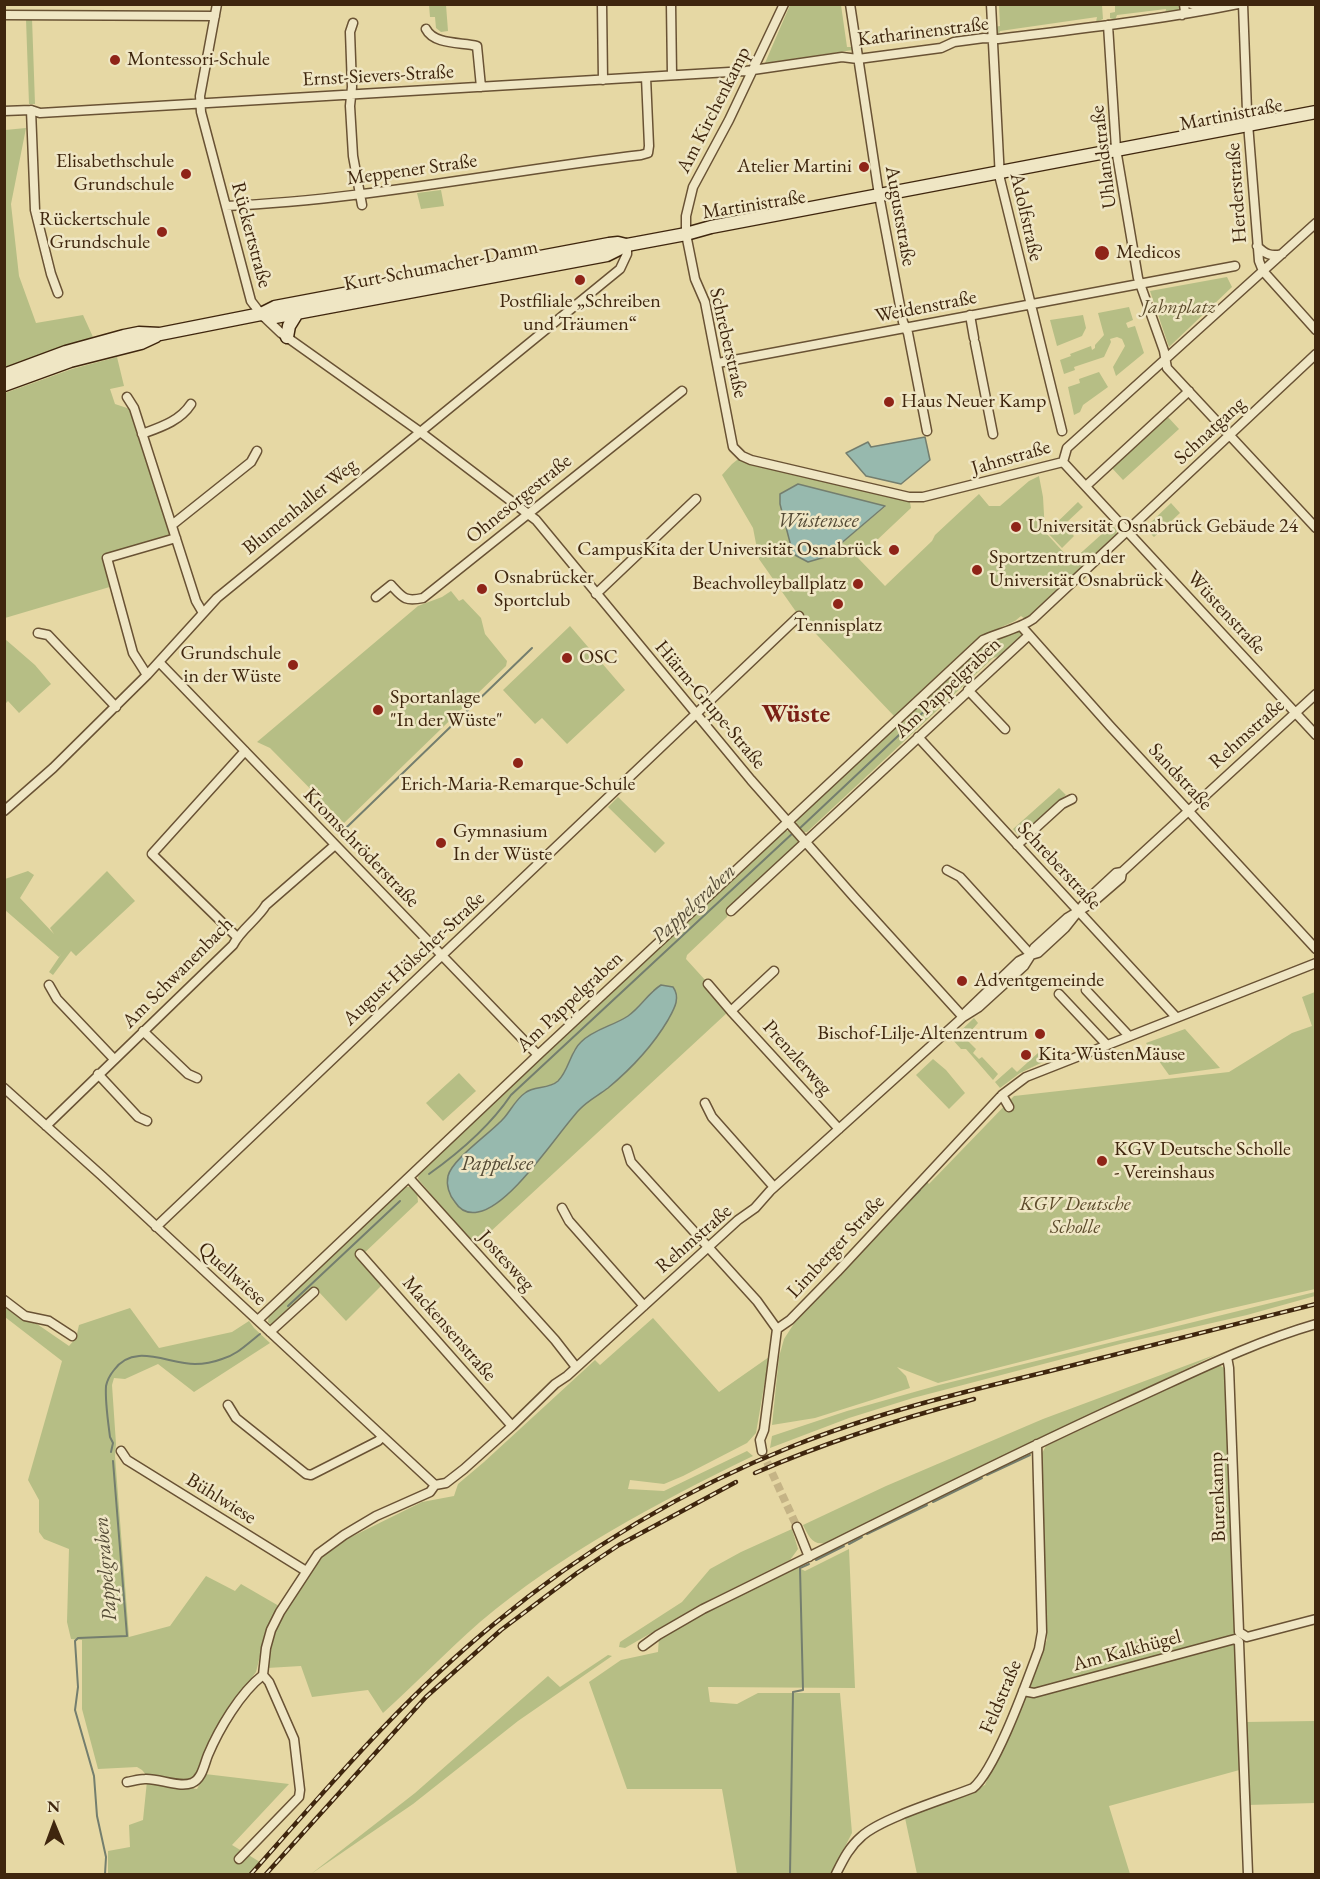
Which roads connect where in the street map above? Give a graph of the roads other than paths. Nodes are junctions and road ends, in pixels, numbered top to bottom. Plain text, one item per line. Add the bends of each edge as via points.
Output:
1 (217, 4) edge
2 (602, 4) edge
3 (671, 4) edge
4 (784, 4) edge
5 (850, 4) edge
6 (991, 4) edge
7 (1184, 4) edge
8 (1191, 4) edge
9 (1238, 4) edge
10 (1243, 4) edge
11 (1212, 9) junction
12 (4, 15) edge
13 (1182, 15) junction
14 (215, 16) junction
15 (353, 23) dead end
16 (1108, 25) junction
17 (426, 29) dead end
18 (992, 38) junction
19 (858, 60) junction
20 (754, 69) junction
21 (672, 75) junction
22 (646, 77) junction
23 (603, 80) junction
24 (481, 87) junction
25 (351, 94) junction
26 (200, 103) junction
27 (31, 110) junction
28 (4, 111) edge
29 (1316, 112) edge
30 (1316, 119) edge
31 (1249, 128) junction
32 (1117, 153) junction
33 (999, 176) junction
34 (360, 194) junction
35 (879, 198) junction
36 (362, 205) dead end
37 (226, 206) junction
38 (1316, 223) edge
39 (686, 234) junction
40 (627, 245) junction
41 (1257, 245) junction
42 (1282, 254) junction
43 (1235, 266) dead end
44 (1263, 271) junction
45 (1140, 284) junction
46 (58, 292) dead end
47 (1030, 304) junction
48 (297, 313) junction
49 (261, 314) junction
50 (970, 315) junction
51 (904, 328) junction
52 (1316, 330) edge
53 (160, 334) junction
54 (287, 337) junction
55 (1316, 354) edge
56 (1165, 360) junction
57 (718, 363) junction
58 (4, 375) edge
59 (4, 385) edge
60 (682, 391) dead end
61 (1189, 391) junction
62 (127, 397) dead end
63 (191, 404) dead end
64 (418, 431) junction
65 (927, 431) dead end
66 (1062, 431) dead end
67 (142, 434) junction
68 (993, 435) dead end
69 (1230, 435) junction
70 (256, 451) dead end
71 (742, 456) joint
72 (1063, 462) junction
73 (1086, 486) junction
74 (696, 499) dead end
75 (527, 513) junction
76 (172, 525) junction
77 (1316, 528) edge
78 (1127, 530) junction
79 (176, 538) junction
80 (596, 594) junction
81 (376, 597) dead end
82 (203, 613) junction
83 (800, 616) dead end
84 (1022, 627) junction
85 (38, 633) dead end
86 (1028, 636) junction
87 (160, 663) junction
88 (147, 675) junction
89 (968, 690) junction
90 (1316, 694) edge
91 (116, 707) junction
92 (1295, 713) junction
93 (696, 715) junction
94 (1005, 729) dead end
95 (1316, 735) edge
96 (918, 737) junction
97 (245, 751) junction
98 (1072, 799) dead end
99 (1188, 810) junction
100 (4, 811) edge
101 (789, 823) junction
102 (802, 839) junction
103 (335, 844) junction
104 (1017, 845) junction
105 (947, 870) dead end
106 (731, 911) dead end
107 (1078, 912) junction
108 (237, 937) junction
109 (1316, 949) edge
110 (1031, 955) junction
111 (441, 956) junction
112 (1316, 963) edge
113 (774, 971) dead end
114 (708, 984) dead end
115 (49, 985) dead end
116 (1086, 990) dead end
117 (1059, 994) dead end
118 (731, 1011) junction
119 (963, 1017) junction
120 (1176, 1017) junction
121 (144, 1031) junction
122 (1129, 1036) junction
123 (1107, 1045) junction
124 (538, 1055) junction
125 (114, 1059) junction
126 (98, 1074) junction
127 (197, 1078) dead end
128 (4, 1088) edge
129 (1002, 1095) junction
130 (705, 1103) dead end
131 (1009, 1107) dead end
132 (147, 1121) dead end
133 (46, 1126) junction
134 (839, 1129) junction
135 (627, 1149) dead end
136 (409, 1178) junction
137 (774, 1187) junction
138 (562, 1208) dead end
139 (156, 1227) junction
140 (709, 1247) junction
141 (360, 1254) dead end
142 (314, 1292) dead end
143 (4, 1300) edge
144 (644, 1306) junction
145 (258, 1320) junction
146 (1316, 1324) edge
147 (777, 1329) junction
148 (270, 1332) junction
149 (72, 1336) dead end
150 (1227, 1357) junction
151 (576, 1367) junction
152 (228, 1405) dead end
153 (512, 1426) junction
154 (382, 1437) junction
155 (1036, 1444) junction
156 (122, 1451) dead end
157 (762, 1451) tunnel mouth
158 (435, 1485) junction
159 (797, 1527) tunnel mouth
160 (809, 1557) junction
161 (306, 1571) junction
162 (1316, 1619) edge
163 (1241, 1639) junction
164 (643, 1646) dead end
165 (263, 1675) junction
166 (1023, 1691) junction
167 (127, 1782) dead end
168 (239, 1859) dead end
169 (836, 1875) edge
170 (1248, 1875) edge

1 - 14 street, Rückertstraße
2 - 23 street
3 - 21 street
4 - 20 street, Am Kirchenkamp
5 - 19 street, Auguststraße
6 - 18 street, Adolfstraße
7 - 13 street
8 - 11 street
9 - 11 street, Katharinenstraße
10 - 31 street, Herderstraße
11 - 13 street, Katharinenstraße
12 - 14 street
13 - 16 street, Katharinenstraße
14 - 26 street, Rückertstraße
15 - 25 street
16 - 18 street, Katharinenstraße
16 - 32 street, Uhlandstraße
17 - 24 street via 444,41 477,46
18 - 19 street, Katharinenstraße
18 - 33 street, Adolfstraße
19 - 20 street, Katharinenstraße via 842,57
19 - 35 street, Auguststraße
20 - 21 street, Ernst-Sievers-Straße
20 - 39 street, Am Kirchenkamp via 693,187
21 - 22 street, Ernst-Sievers-Straße
22 - 23 street, Ernst-Sievers-Straße
22 - 34 street, Meppener Straße via 648,153
23 - 24 street, Ernst-Sievers-Straße
24 - 25 street, Ernst-Sievers-Straße
25 - 26 street, Ernst-Sievers-Straße
25 - 34 street via 353,156
26 - 27 street, Ernst-Sievers-Straße via 40,113
26 - 37 street, Rückertstraße
27 - 28 street, Ernst-Sievers-Straße
27 - 46 street via 35,210
29 - 31 main road, Martinistraße
30 - 31 main road, Martinistraße
31 - 32 main road, Martinistraße
31 - 41 street, Herderstraße
32 - 33 main road, Martinistraße
32 - 45 street, Uhlandstraße
33 - 35 main road, Martinistraße
33 - 47 street, Adolfstraße
34 - 36 street
34 - 37 street, Meppener Straße via 285,204
35 - 39 main road, Martinistraße via 709,234
35 - 51 street, Auguststraße
37 - 49 street, Rückertstraße via 251,301
38 - 42 street, Jahnstraße
39 - 40 main road, Kurt-Schumacher-Damm
39 - 57 street, Schreberstraße
40 - 48 main road, Kurt-Schumacher-Damm via 607,255
40 - 49 main road, Kurt-Schumacher-Damm via 609,244 270,309
40 - 64 street, Blumenhaller Weg via 620,269
41 - 42 street via 1270,255
41 - 44 street, Herderstraße
42 - 44 street, Jahnstraße
43 - 45 street
44 - 52 street
44 - 56 street, Jahnstraße
45 - 47 street, Weidenstraße
45 - 56 street
47 - 50 street, Weidenstraße
47 - 66 street, Adolfstraße
48 - 49 main road, Kurt-Schumacher-Damm via 275,317
48 - 54 main road
49 - 53 main road, Kurt-Schumacher-Damm
49 - 54 street, Rückertstraße
50 - 51 street, Weidenstraße
50 - 68 street
51 - 57 street, Weidenstraße
51 - 65 street, Auguststraße
53 - 58 main road, Kurt-Schumacher-Damm via 139,333 96,343
53 - 59 main road, Kurt-Schumacher-Damm
54 - 64 street, Rückertstraße
55 - 69 street, Schnatgang
56 - 61 street via 1167,368
56 - 72 street, Jahnstraße via 1067,447
57 - 71 street, Schreberstraße via 733,447
60 - 75 street, Ohnesorgestraße
61 - 69 street
61 - 73 street
62 - 67 street
63 - 67 street via 168,424
64 - 75 street, Hiärm-Grupe-Straße
64 - 82 street, Blumenhaller Weg via 240,577
67 - 76 street
69 - 77 street
69 - 78 street, Schnatgang
70 - 76 street via 251,462
71 - 72 street, Jahnstraße via 909,497 923,497
72 - 73 street, Wüstenstraße
73 - 78 street, Wüstenstraße
74 - 80 street
75 - 80 street, Hiärm-Grupe-Straße
75 - 81 street, Ohnesorgestraße via 423,598 403,598 391,585
76 - 79 street
78 - 84 street, Am Pappelgraben
78 - 92 street, Wüstenstraße
79 - 82 street
79 - 88 street via 107,558 133,653
80 - 93 street, Hiärm-Grupe-Straße
82 - 87 street, Blumenhaller Weg
83 - 93 street, August-Hölscher-Straße
84 - 86 street, Sandstraße
84 - 101 street, Am Pappelgraben via 983,640
85 - 91 street via 48,635
86 - 89 street, Am Pappelgraben
86 - 99 street, Sandstraße
87 - 88 street, Blumenhaller Weg
87 - 97 street, Kromschröderstraße
88 - 91 street, Blumenhaller Weg
89 - 94 street
89 - 96 street, Am Pappelgraben
90 - 92 street, Rehmstraße
91 - 100 street, Blumenhaller Weg
92 - 95 street, Wüstenstraße
92 - 99 street, Rehmstraße
93 - 101 street, Hiärm-Grupe-Straße
93 - 111 street, August-Hölscher-Straße
96 - 102 street, Am Pappelgraben
96 - 104 street, Schreberstraße
97 - 103 street, Kromschröderstraße
97 - 108 street via 152,854
98 - 104 street
99 - 107 street, Rehmstraße via 1120,878
99 - 109 street, Sandstraße
101 - 102 street, Hiärm-Grupe-Straße
101 - 124 street, Am Pappelgraben
102 - 106 street, Am Pappelgraben
102 - 119 street, Hiärm-Grupe-Straße
103 - 108 street, Am Schwanenbach via 266,905
103 - 111 street, Kromschröderstraße
104 - 107 street, Schreberstraße
105 - 110 street via 960,877
107 - 110 street, Rehmstraße via 1038,953
107 - 120 street, Schreberstraße
108 - 121 street, Am Schwanenbach
110 - 119 street, Rehmstraße via 1024,966
111 - 124 street, Kromschröderstraße
111 - 139 street, August-Hölscher-Straße
112 - 120 street, Limberger Straße
113 - 118 street
114 - 118 street, Prenzlerweg
115 - 125 street via 57,999
116 - 122 street
117 - 123 street
118 - 134 street, Prenzlerweg
119 - 134 street, Rehmstraße
120 - 122 street, Limberger Straße
121 - 125 street, Am Schwanenbach
121 - 127 street
122 - 123 street, Limberger Straße
123 - 129 street, Limberger Straße via 1026,1077
124 - 136 street, Am Pappelgraben
125 - 126 street, Am Schwanenbach
126 - 132 street via 138,1117
126 - 133 street, Am Schwanenbach
128 - 133 street, Quellwiese
129 - 131 street
129 - 147 street, Limberger Straße via 837,1272
130 - 137 street via 712,1117
133 - 139 street, Quellwiese
134 - 137 street, Rehmstraße
135 - 140 street via 632,1162
136 - 145 street, Am Pappelgraben
136 - 151 street, Jostesweg
137 - 140 street, Rehmstraße
138 - 144 street
139 - 145 street, Quellwiese
140 - 144 street, Rehmstraße
140 - 147 street
141 - 153 street, Mackensenstraße
142 - 148 street
143 - 149 street via 24,1316 49,1321
144 - 151 street, Rehmstraße
145 - 148 street, Quellwiese
146 - 150 street
147 - 157 street via 760,1440
148 - 154 street, Quellwiese
150 - 155 street
150 - 163 street, Burenkamp
151 - 153 street, Rehmstraße
152 - 154 street via 236,1418 306,1474 311,1475
153 - 158 street, Rehmstraße via 446,1483
154 - 158 street, Quellwiese
155 - 160 street
155 - 166 street, Feldstraße via 1042,1632
156 - 161 street, Bühlwiese via 128,1460
158 - 161 street via 430,1492 344,1535 318,1554
159 - 160 street
160 - 164 street via 703,1609
161 - 165 street via 271,1630
162 - 163 street, Am Kalkhügel
163 - 166 street, Am Kalkhügel via 1034,1693
163 - 170 street, Burenkamp
165 - 167 street via 228,1719 199,1777 183,1784 146,1779
165 - 168 street via 294,1739 300,1790 299,1797
166 - 169 street, Feldstraße via 980,1782 863,1834 849,1848

